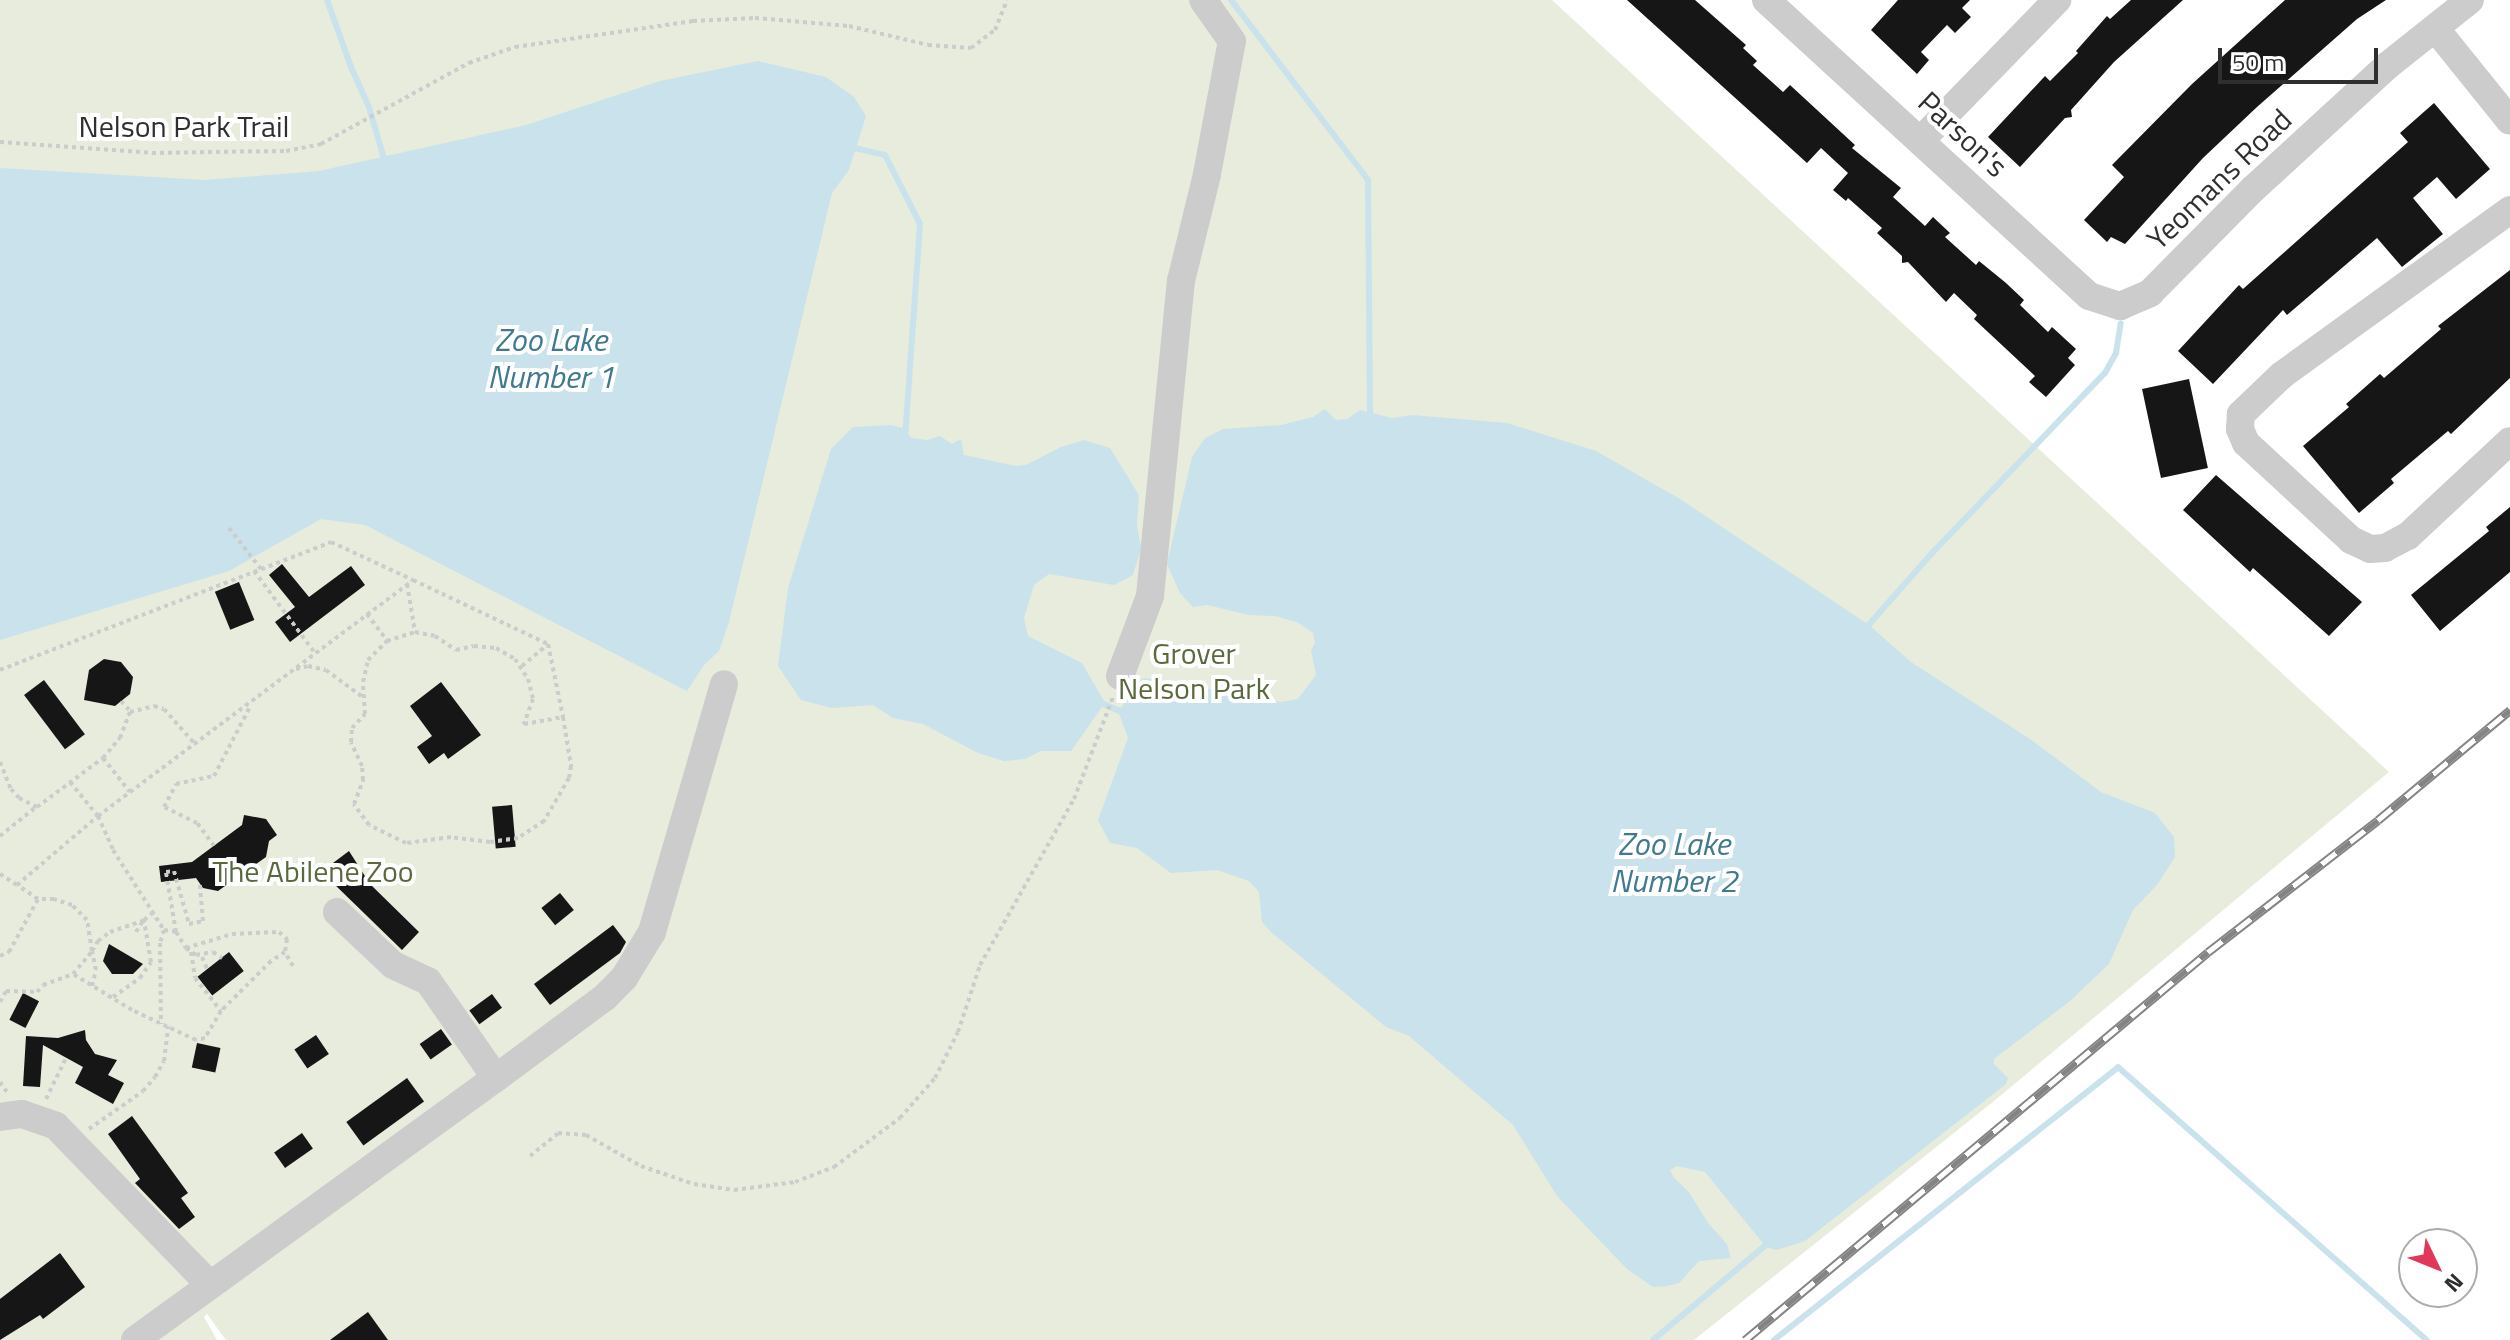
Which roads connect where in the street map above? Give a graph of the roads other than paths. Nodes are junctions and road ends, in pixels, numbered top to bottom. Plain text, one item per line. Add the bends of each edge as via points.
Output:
1 (1203, 0) edge
2 (1766, 0) edge
3 (2057, 0) edge
4 (2470, 0) edge
5 (2435, 28) junction
6 (2510, 121) edge
7 (1920, 141) junction
8 (2510, 210) edge
9 (2120, 306) joint
10 (2510, 441) edge
11 (1118, 682) road end
12 (724, 684) dead end
13 (337, 912) dead end
14 (496, 1078) junction
15 (0, 1117) edge
16 (210, 1285) junction
17 (135, 1340) edge

1 - 11 street via 1232,41 1181,281 1150,596
2 - 7 street, Parson's
3 - 7 street
4 - 5 street, Yeomans Road
5 - 6 street
5 - 9 street, Yeomans Road via 2264,179 2150,293
7 - 9 street, Parson's via 2089,296
8 - 10 street via 2282,375 2241,414 2240,429 2246,443 2351,540 2370,549 2408,536
12 - 14 street via 641,955 605,997
13 - 14 street via 393,965 428,981
14 - 16 street
15 - 16 street via 40,1118 76,1143
16 - 17 street

